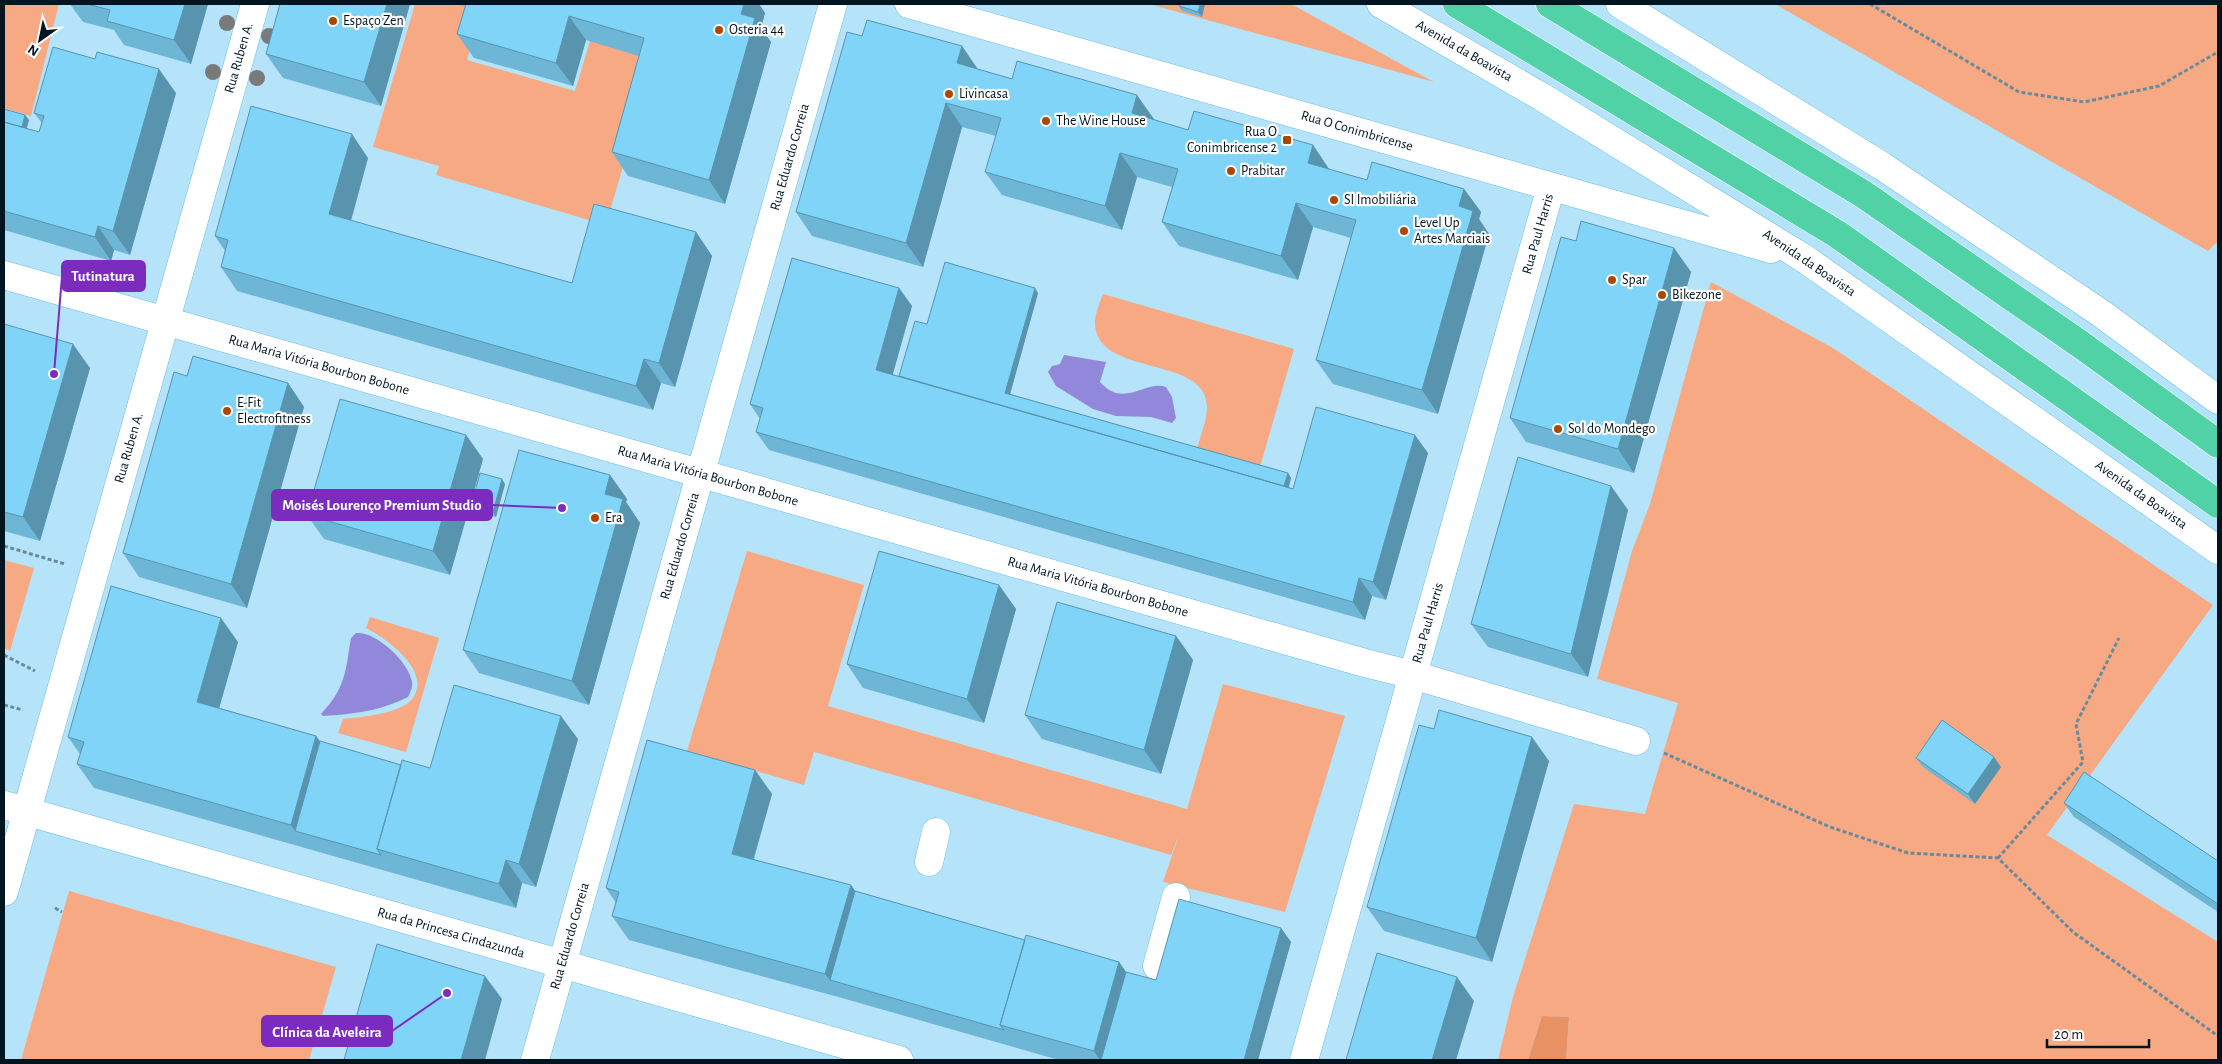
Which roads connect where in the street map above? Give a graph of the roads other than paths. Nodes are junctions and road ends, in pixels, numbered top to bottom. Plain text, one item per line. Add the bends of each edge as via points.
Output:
1 (255, 4) edge
2 (833, 4) edge
3 (909, 4) edge
4 (1381, 4) edge
5 (1457, 4) edge
6 (1550, 4) edge
7 (1620, 4) edge
8 (1551, 186) junction
9 (1805, 259) junction
10 (4, 275) edge
11 (165, 321) junction
12 (2218, 400) edge
13 (2218, 444) edge
14 (700, 474) junction
15 (2218, 504) edge
16 (2218, 550) edge
17 (1413, 675) junction
18 (1636, 741) road end
19 (15, 808) edge
20 (936, 832) dead end
21 (929, 862) dead end
22 (4, 892) edge
23 (1176, 898) dead end
24 (562, 964) junction
25 (1158, 966) edge
26 (535, 1060) edge
27 (899, 1060) edge
28 (1304, 1060) edge

1 - 11 street, Rua Ruben A.
2 - 14 street, Rua Eduardo Correia
3 - 8 street, Rua O Conimbricense
4 - 9 street, Avenida da Boavista via 1542,96
5 - 15 highway via 1837,234
6 - 13 highway via 1863,194
7 - 12 street via 1882,166 2102,314
8 - 9 street, Rua O Conimbricense
8 - 17 street, Rua Paul Harris
9 - 16 street, Avenida da Boavista
10 - 11 street, Rua Maria Vitória Bourbon Bobone
11 - 14 street, Rua Maria Vitória Bourbon Bobone
11 - 19 street, Rua Ruben A. via 94,572
14 - 17 street, Rua Maria Vitória Bourbon Bobone
14 - 24 street, Rua Eduardo Correia
17 - 18 street, Rua Maria Vitória Bourbon Bobone
17 - 28 street, Rua Paul Harris
19 - 22 street, Rua Ruben A.
19 - 24 street, Rua da Princesa Cindazunda
20 - 21 street
23 - 25 street
24 - 26 street, Rua Eduardo Correia
24 - 27 street, Rua da Princesa Cindazunda

